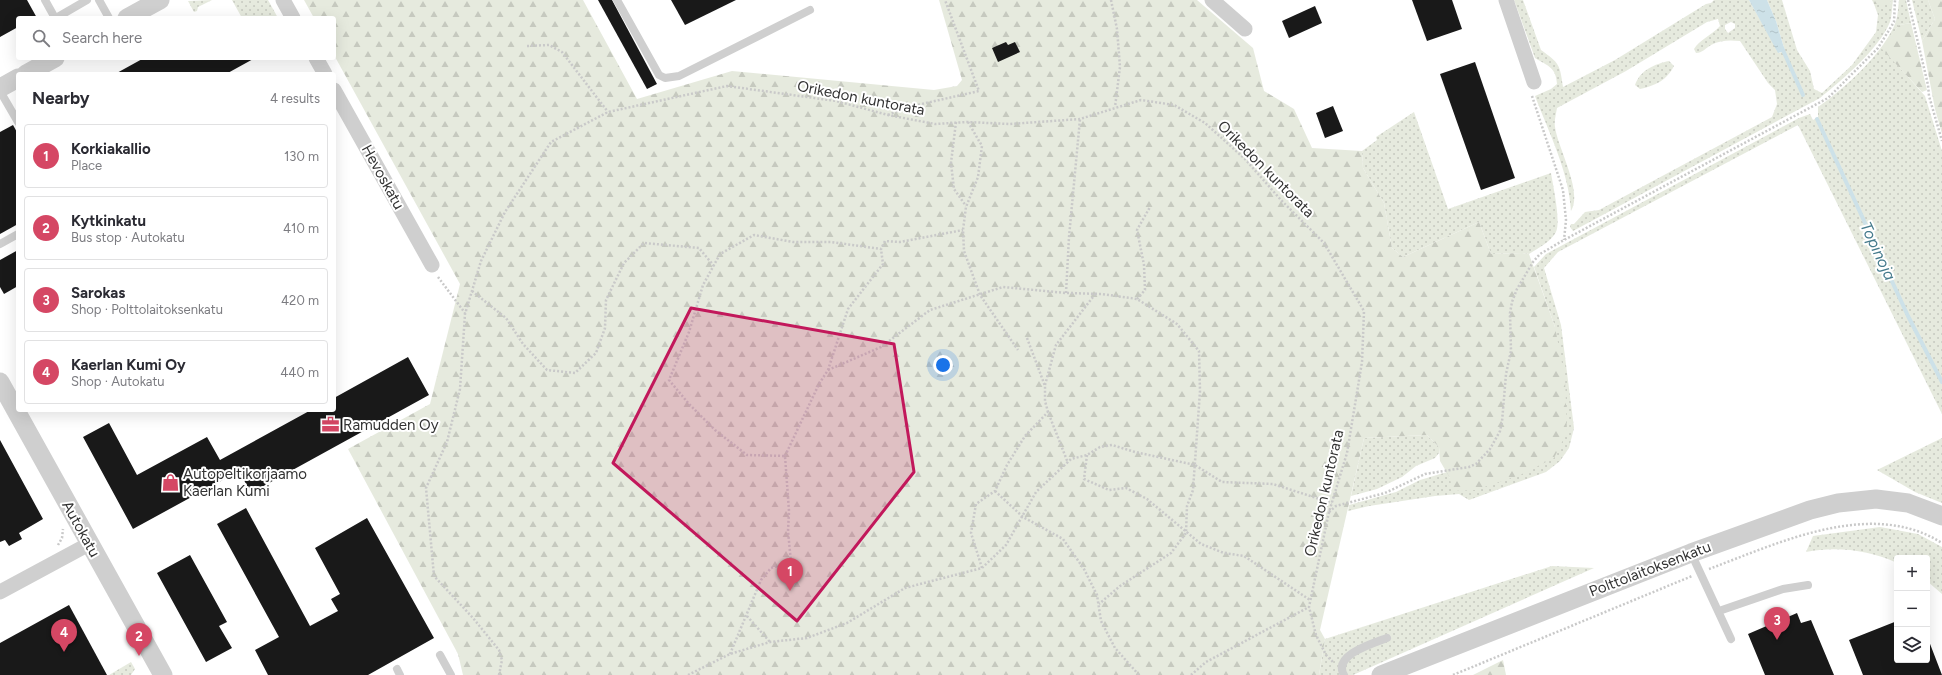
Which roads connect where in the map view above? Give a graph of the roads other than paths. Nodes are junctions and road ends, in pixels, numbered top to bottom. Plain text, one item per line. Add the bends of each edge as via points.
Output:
1 (45, 0) edge
2 (87, 0) edge
3 (99, 0) edge
4 (160, 0) edge
5 (283, 0) edge
6 (617, 0) edge
7 (1212, 0) edge
8 (1506, 0) edge
9 (810, 10) dead end
10 (54, 16) edge
11 (59, 16) edge
12 (108, 16) edge
13 (131, 16) edge
14 (292, 16) edge
15 (1245, 29) dead end
16 (51, 60) edge
17 (317, 60) edge
18 (30, 72) edge
19 (324, 72) edge
20 (16, 79) edge
21 (1534, 82) road end
22 (0, 90) edge
23 (336, 94) edge
24 (16, 118) edge
25 (16, 235) edge
26 (0, 244) edge
27 (432, 265) road end
28 (0, 382) edge
29 (16, 411) edge
30 (16, 412) edge
31 (1934, 512) edge
32 (89, 544) junction
33 (1690, 553) junction
34 (1808, 585) dead end
35 (0, 592) edge
36 (1719, 611) junction
37 (1387, 638) dead end
38 (1731, 639) dead end
39 (440, 655) dead end
40 (1343, 673) edge
41 (163, 675) edge
42 (451, 675) edge
43 (1381, 675) edge

1 - 10 lane
2 - 11 lane
3 - 12 lane
4 - 13 street
5 - 14 street
6 - 9 lane via 659,75 665,78 679,76
7 - 15 street
8 - 21 street
16 - 18 street
17 - 19 street
20 - 22 street
22 - 24 lane
23 - 27 street, Hevoskatu
25 - 26 lane
28 - 29 street, Autokatu
30 - 32 street, Autokatu
31 - 33 street, Polttolaitoksenkatu via 1908,503 1876,499 1838,503 1786,518
32 - 35 street
32 - 41 street, Autokatu
33 - 36 lane
33 - 43 street, Polttolaitoksenkatu
34 - 36 lane via 1783,589
36 - 38 lane
37 - 40 lane via 1348,655 1342,664
39 - 42 lane

